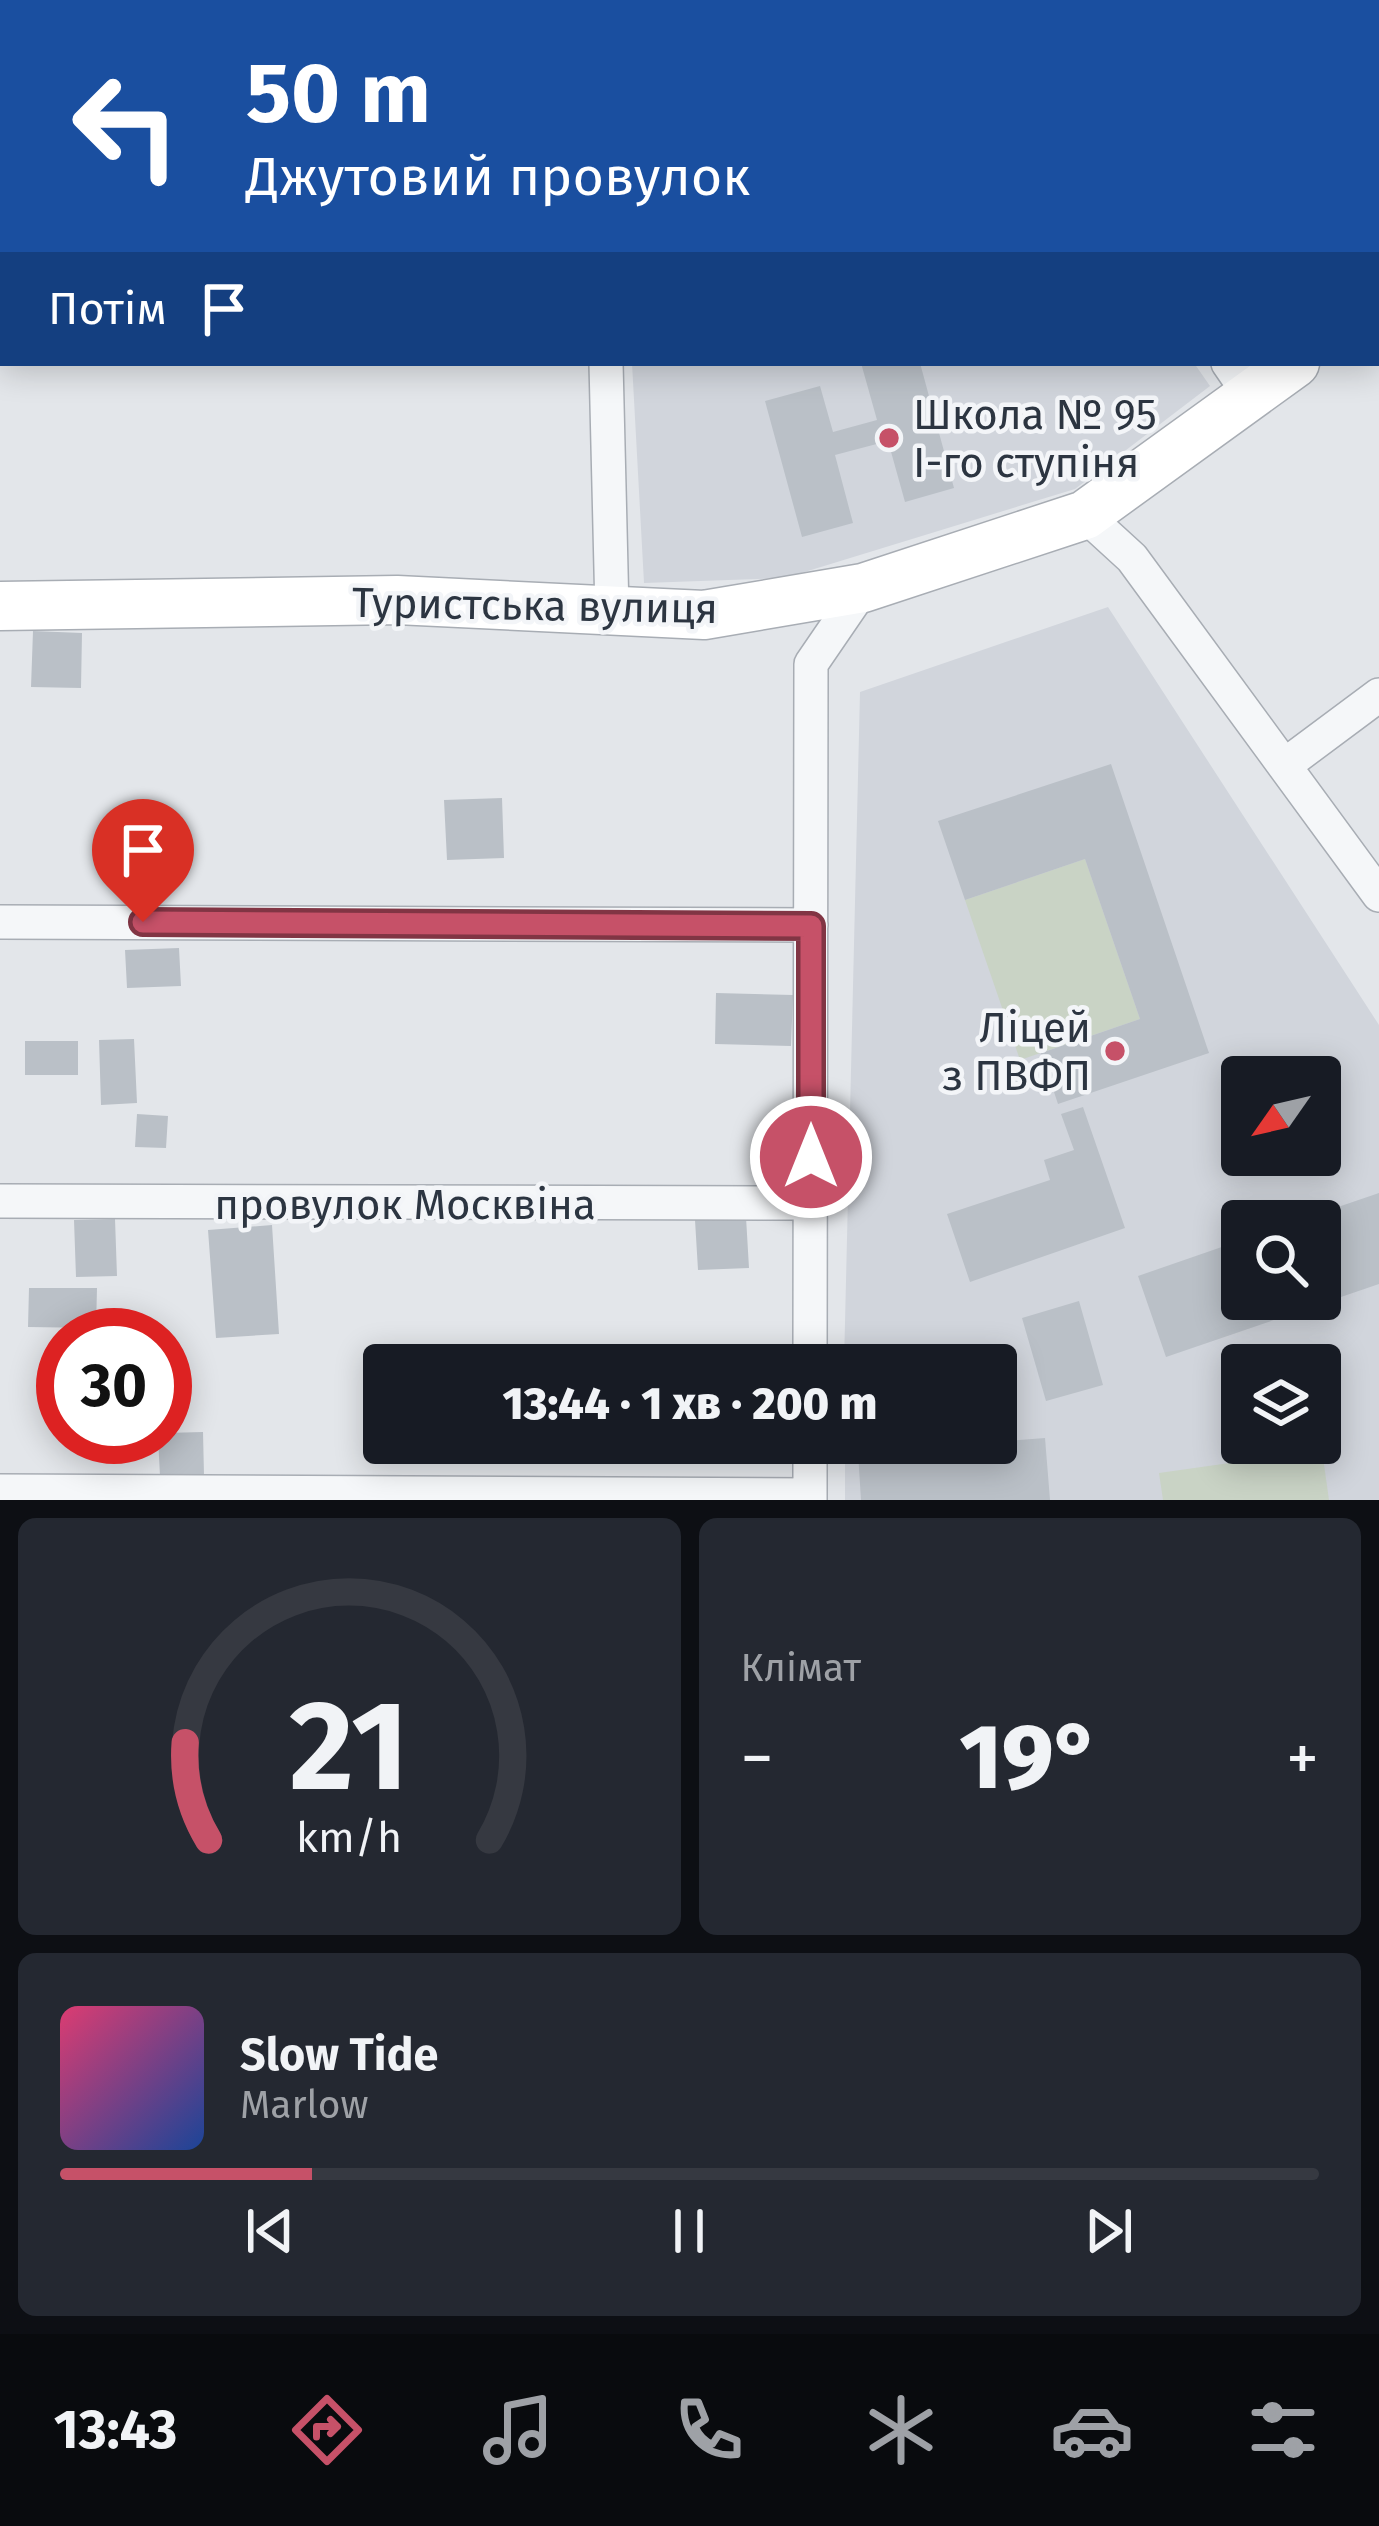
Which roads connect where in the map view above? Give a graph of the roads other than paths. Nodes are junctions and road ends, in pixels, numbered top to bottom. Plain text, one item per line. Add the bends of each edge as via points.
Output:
1 (606, 366) edge
2 (1284, 366) edge
3 (1239, 379) edge
4 (1085, 514) junction
5 (863, 588) junction
6 (0, 606) edge
7 (612, 610) junction
8 (1379, 694) edge
9 (1285, 765) junction
10 (1379, 895) edge
11 (0, 922) edge
12 (811, 926) junction
13 (0, 1201) edge
14 (811, 1203) junction
15 (810, 1344) edge
16 (810, 1464) edge
17 (0, 1491) edge
18 (810, 1498) edge

1 - 7 street
2 - 3 street, Туристська вулиця
3 - 4 street, Туристська вулиця
4 - 5 street, Туристська вулиця
4 - 9 street via 1132,558
5 - 7 street, Туристська вулиця via 704,615
5 - 12 street via 811,664
6 - 7 street, Туристська вулиця via 397,600
8 - 9 street
9 - 10 street
11 - 12 street
12 - 14 street
13 - 14 street, провулок Москвіна
14 - 15 street
16 - 18 street
17 - 18 street

